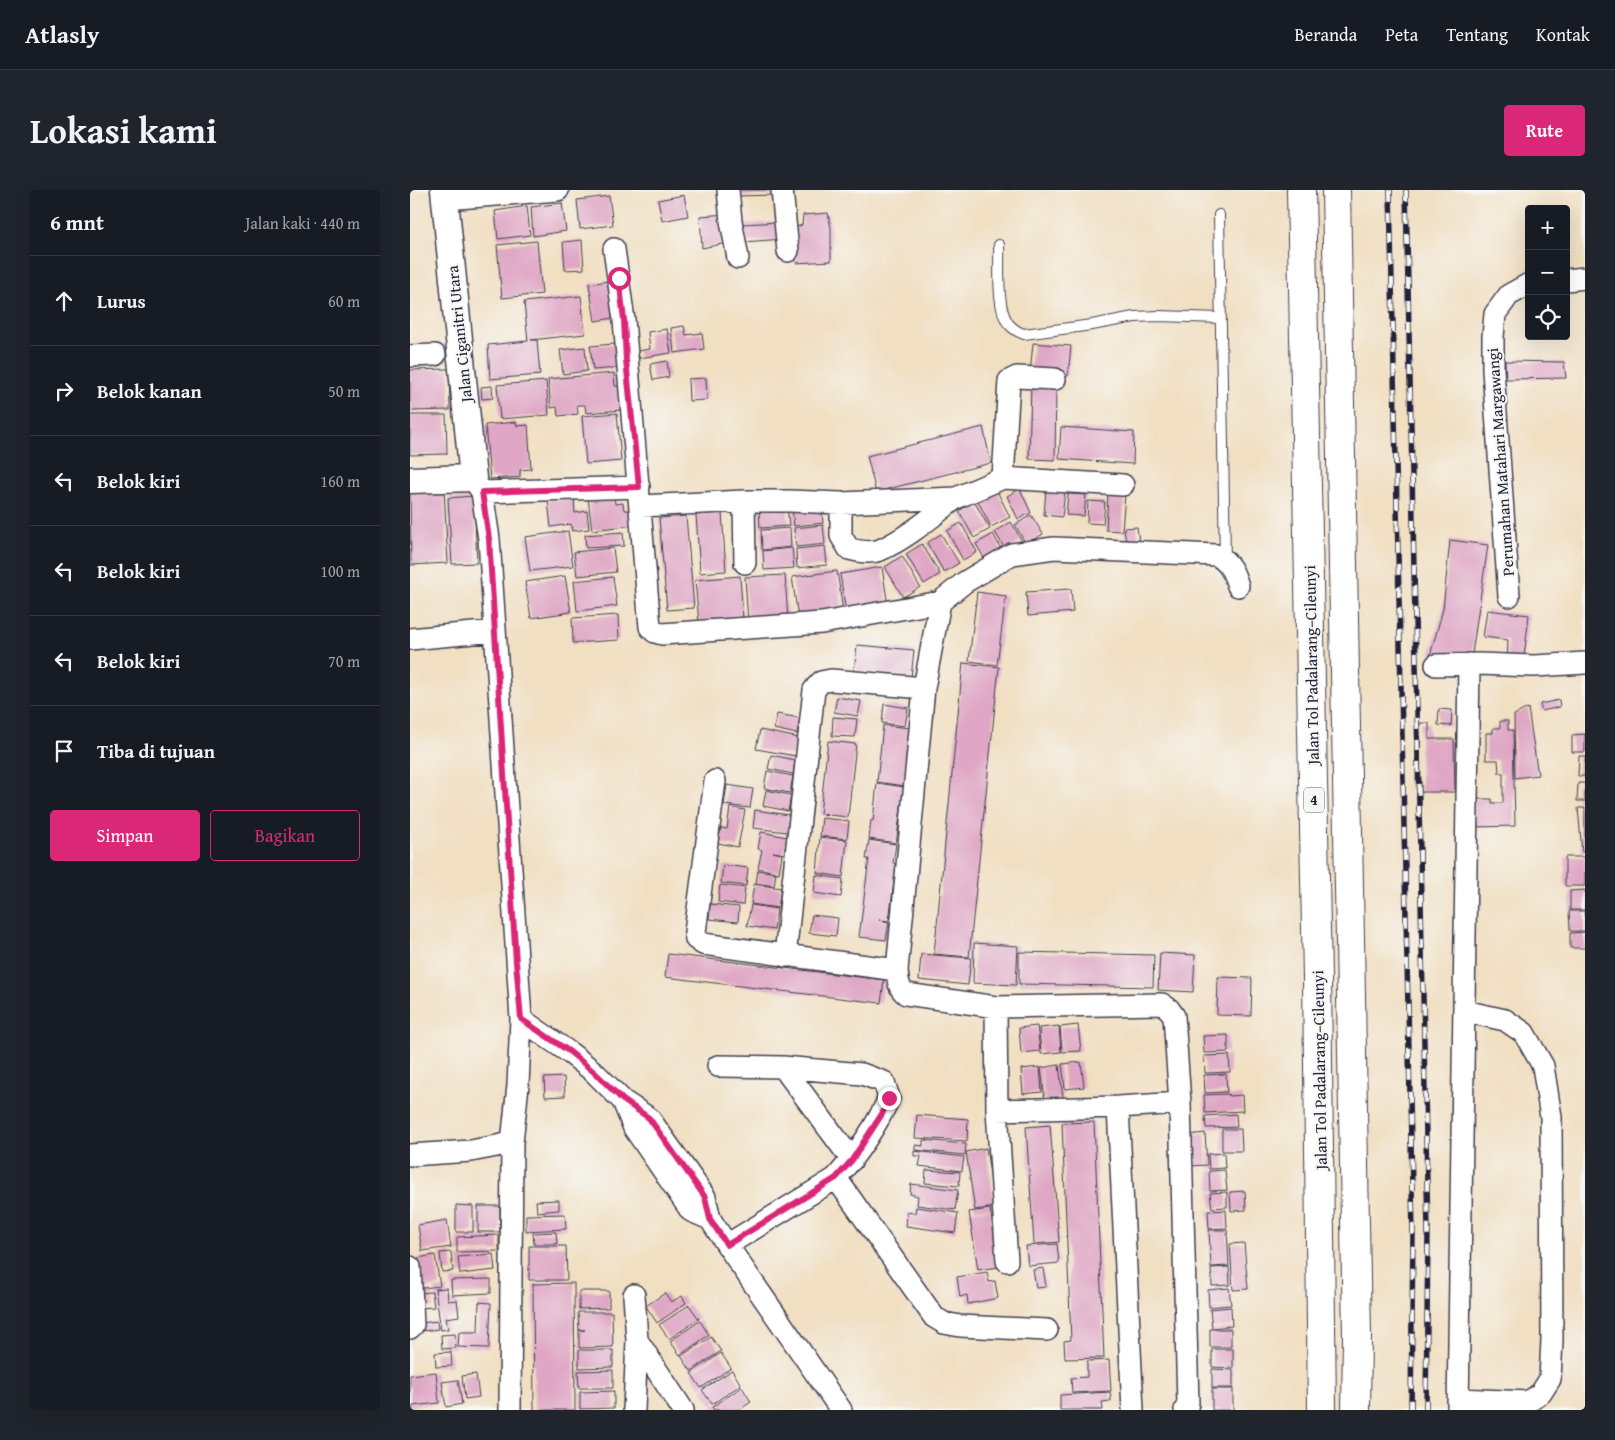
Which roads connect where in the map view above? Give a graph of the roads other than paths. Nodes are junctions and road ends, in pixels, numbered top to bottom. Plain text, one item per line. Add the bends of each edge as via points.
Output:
1 (558, 190) edge
2 (728, 190) edge
3 (782, 190) edge
4 (1302, 190) edge
5 (1336, 190) edge
6 (444, 195) edge
7 (1219, 216) dead end
8 (999, 245) dead end
9 (614, 250) dead end
10 (788, 251) dead end
11 (738, 258) dead end
12 (1585, 278) edge
13 (1570, 280) edge
14 (1525, 286) edge
15 (1220, 318) junction
16 (435, 355) dead end
17 (410, 356) edge
18 (1055, 379) dead end
19 (1003, 478) junction
20 (410, 480) edge
21 (1123, 484) dead end
22 (478, 485) junction
23 (640, 497) junction
24 (956, 498) junction
25 (744, 501) junction
26 (841, 503) junction
27 (1225, 560) junction
28 (745, 563) dead end
29 (1238, 586) dead end
30 (1509, 596) dead end
31 (940, 602) junction
32 (495, 631) junction
33 (410, 639) edge
34 (1585, 663) edge
35 (1469, 664) junction
36 (1436, 665) dead end
37 (924, 688) junction
38 (715, 781) dead end
39 (785, 956) junction
40 (897, 970) junction
41 (996, 1007) junction
42 (1464, 1011) junction
43 (521, 1019) junction
44 (718, 1066) dead end
45 (783, 1067) junction
46 (1180, 1103) junction
47 (1118, 1107) junction
48 (997, 1110) junction
49 (512, 1143) junction
50 (410, 1155) edge
51 (852, 1160) junction
52 (836, 1178) junction
53 (727, 1245) junction
54 (1007, 1262) dead end
55 (410, 1268) edge
56 (634, 1295) dead end
57 (410, 1328) edge
58 (1047, 1330) dead end
59 (637, 1340) junction
60 (1458, 1404) edge
61 (510, 1410) edge
62 (634, 1410) edge
63 (684, 1410) edge
64 (841, 1410) edge
65 (1133, 1410) edge
66 (1185, 1410) edge
67 (1322, 1410) edge
68 (1356, 1410) edge

1 - 6 street
2 - 11 street
3 - 10 street
4 - 67 highway, Jalan Tol Padalarang–Cileunyi / 4
5 - 68 highway, Jalan Tol Padalarang–Cileunyi / 4 via 1351,950
6 - 22 street, Jalan Ciganitri Utara
7 - 15 lane
8 - 15 lane via 1003,315 1008,324 1024,334 1134,317
9 - 23 street via 624,320
12 - 13 street
14 - 30 street, Perumahan Matahari Margawangi via 1509,295 1495,314 1492,337
15 - 27 lane
16 - 17 street
18 - 19 street via 1017,377 1009,381
19 - 21 street
19 - 24 street
20 - 22 street
22 - 23 street
22 - 32 street via 489,539
23 - 25 street
23 - 31 street via 650,627 655,632 822,623
24 - 26 street
24 - 26 street via 880,550 863,552 849,549 841,536
25 - 26 street
25 - 28 street
27 - 29 street
27 - 31 street via 1216,555 1054,548 1012,554 965,582
31 - 37 street
32 - 33 street
32 - 43 street
34 - 35 street via 1535,666
35 - 36 street
35 - 42 street
37 - 39 street via 831,680 821,682 814,690
37 - 40 street
38 - 39 street via 696,939 703,944
39 - 40 street
40 - 41 street via 901,990 906,994
41 - 46 street via 1162,1004 1174,1016
41 - 48 street
42 - 60 street
42 - 60 street via 1505,1020 1524,1033 1543,1066 1550,1117 1552,1340 1550,1378 1541,1393 1528,1402
43 - 49 street
43 - 53 street via 570,1052 623,1100 649,1118 705,1197 710,1219
44 - 45 street
45 - 51 street
45 - 51 street via 862,1074 884,1082 889,1098
46 - 47 street
46 - 66 street via 1188,1404
47 - 48 street
47 - 65 street
48 - 54 street
49 - 50 street via 471,1151
49 - 61 street
51 - 52 street
52 - 53 street
52 - 58 street via 934,1317 960,1326
53 - 64 street
55 - 57 street via 413,1324
56 - 59 street
59 - 62 street
59 - 63 street

